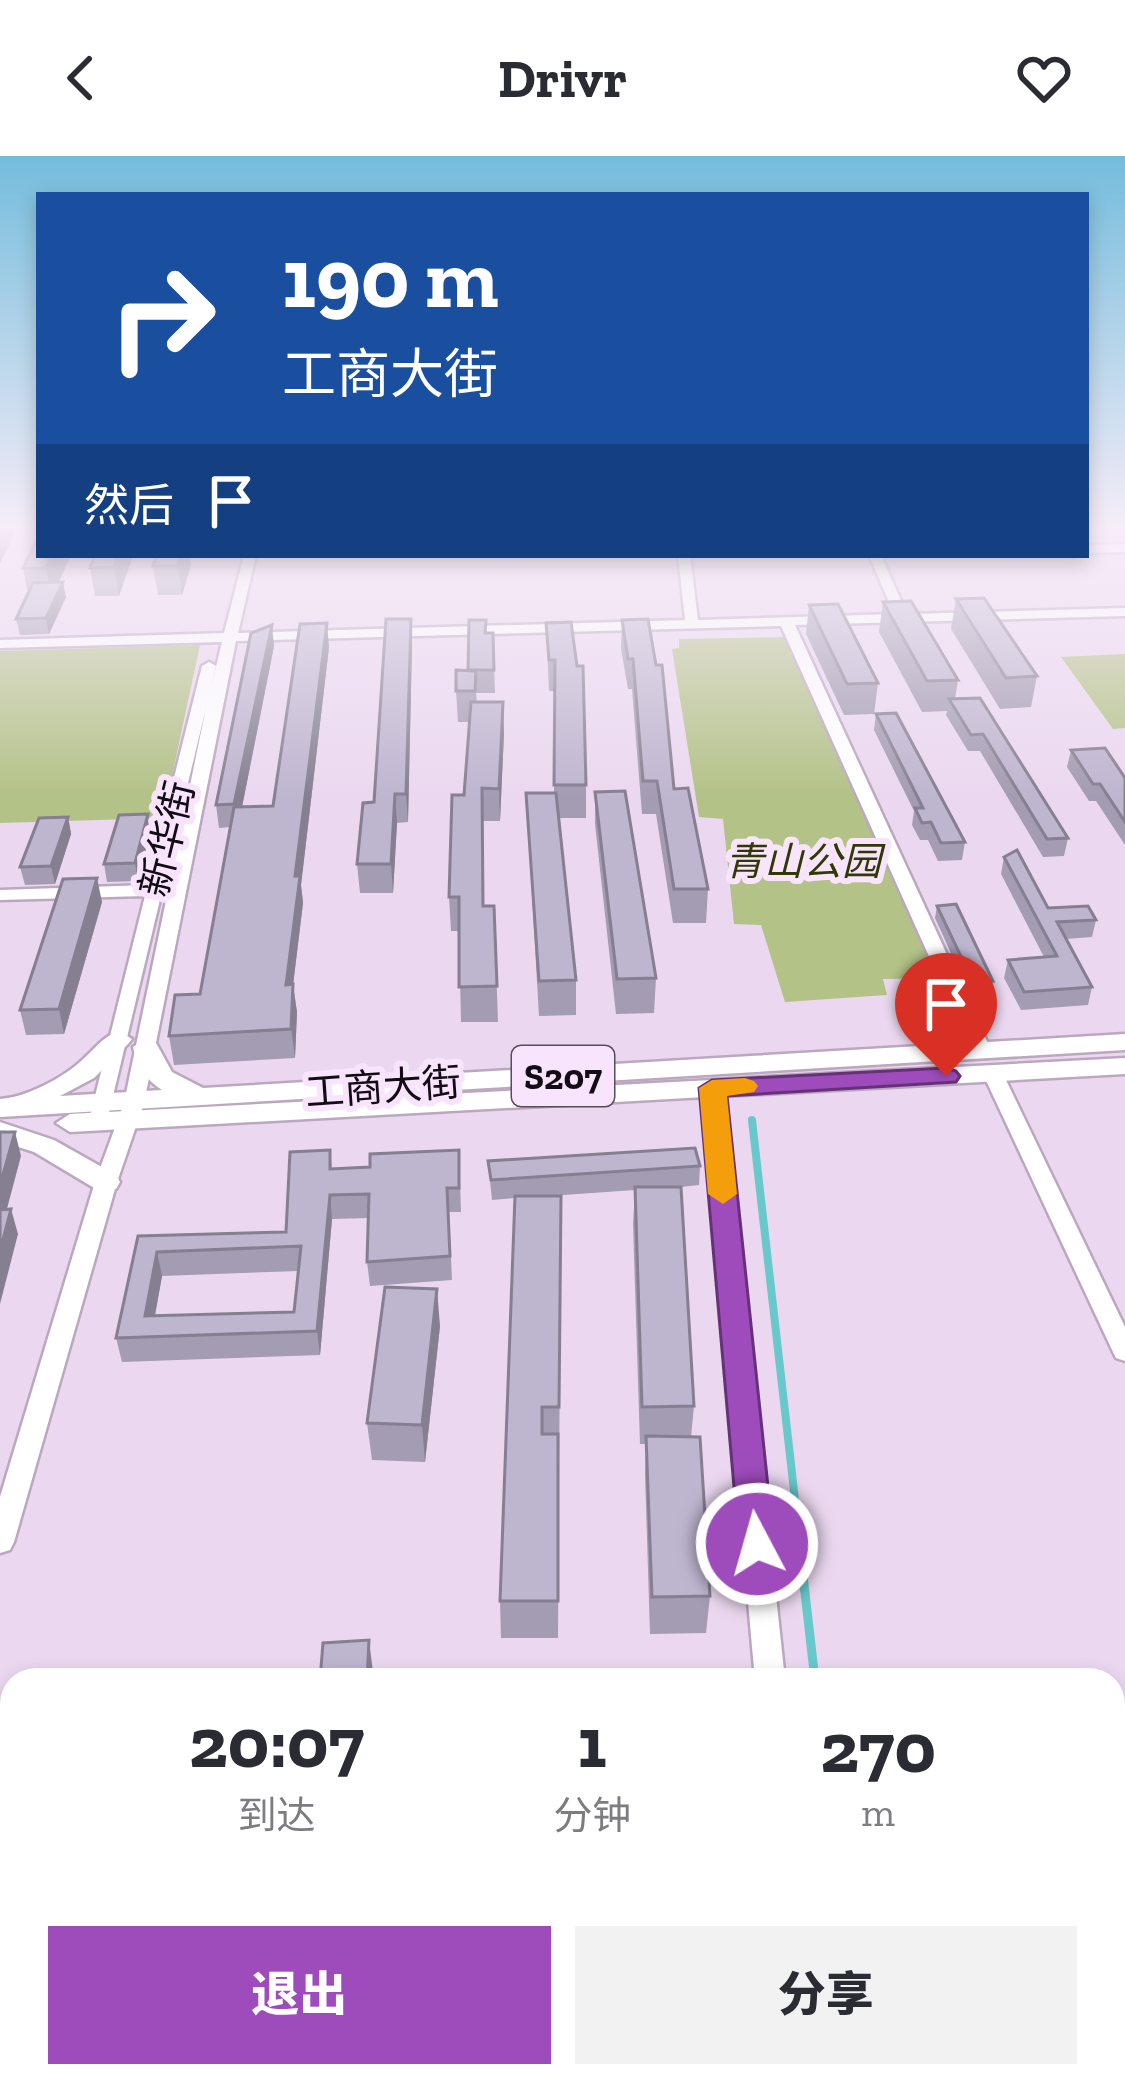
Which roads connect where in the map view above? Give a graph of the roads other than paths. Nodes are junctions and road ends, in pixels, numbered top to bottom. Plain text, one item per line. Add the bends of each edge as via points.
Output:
1 (226, 617) edge
2 (230, 617) edge
3 (691, 617) edge
4 (933, 617) edge
5 (902, 618) joint
6 (786, 621) junction
7 (692, 624) junction
8 (223, 637) junction
9 (0, 644) edge
10 (154, 890) junction
11 (0, 896) edge
12 (119, 1039) junction
13 (1125, 1042) edge
14 (146, 1047) junction
15 (987, 1062) junction
16 (1125, 1066) edge
17 (712, 1088) junction
18 (224, 1097) junction
19 (11, 1107) edge
20 (100, 1113) junction
21 (131, 1113) junction
22 (0, 1128) edge
23 (106, 1182) junction
24 (1125, 1352) edge
25 (0, 1542) edge
26 (769, 1668) edge

1 - 8 street, 新华街
2 - 8 street, 新华街
3 - 7 street
4 - 5 street
5 - 6 street
6 - 7 street
6 - 15 street
7 - 8 street
8 - 9 street
8 - 10 street, 新华街
8 - 14 street, 新华街
10 - 11 street
10 - 12 street, 新华街
12 - 19 main road via 85,1072
12 - 20 street, 新华街
13 - 15 main road, 工商大街 / S207
14 - 18 main road via 154,1071 170,1084
14 - 21 street, 新华街
15 - 16 main road, 工商大街 / S207
15 - 17 main road, 工商大街 / S207
15 - 18 main road, 工商大街 / S207
15 - 24 street
17 - 21 main road, 工商大街 / S207
17 - 26 street
18 - 21 main road, 工商大街 / S207
19 - 20 main road, 工商大街 / S207
20 - 21 main road, 工商大街 / S207
20 - 22 main road, 工商大街 / S207
21 - 23 street, 新华街
22 - 23 main road
23 - 25 street, 新华街

